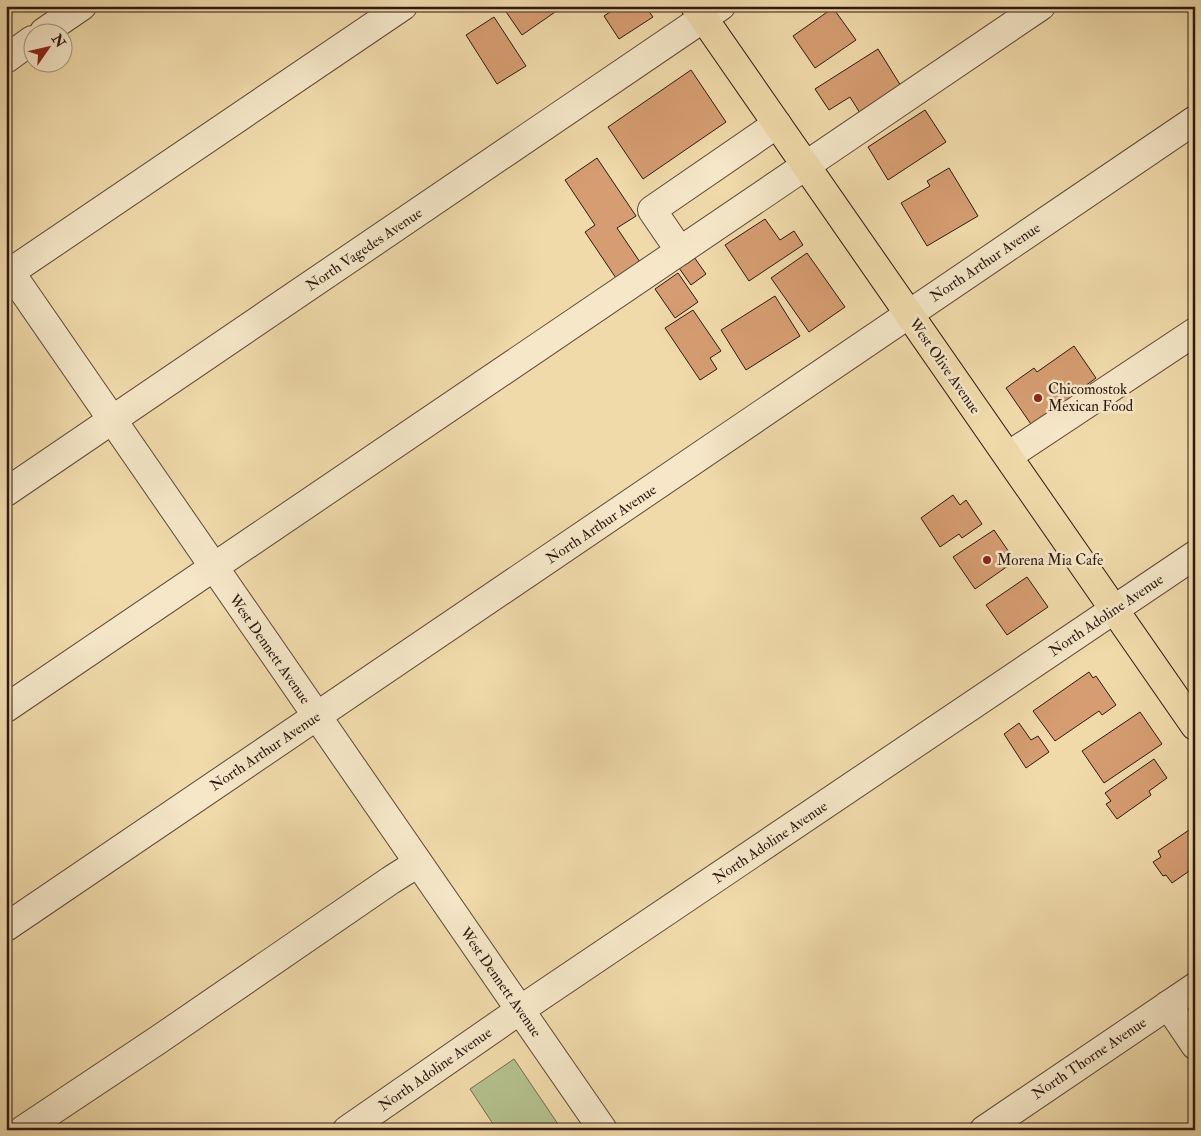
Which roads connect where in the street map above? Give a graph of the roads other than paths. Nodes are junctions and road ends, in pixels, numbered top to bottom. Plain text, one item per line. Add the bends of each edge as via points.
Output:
1 (82, 6) edge
2 (403, 6) edge
3 (1041, 6) edge
4 (706, 10) edge
5 (59, 22) edge
6 (22, 47) edge
7 (6, 59) edge
8 (1195, 120) edge
9 (777, 124) junction
10 (806, 165) junction
11 (680, 251) junction
12 (8, 271) edge
13 (910, 314) junction
14 (1195, 332) edge
15 (112, 419) junction
16 (1008, 456) junction
17 (6, 492) edge
18 (1195, 555) edge
19 (214, 567) junction
20 (1114, 610) junction
21 (6, 708) edge
22 (317, 716) junction
23 (1195, 726) edge
24 (418, 863) junction
25 (6, 927) edge
26 (1195, 987) edge
27 (1168, 1005) junction
28 (520, 1010) junction
29 (1195, 1045) edge
30 (23, 1130) edge
31 (347, 1130) edge
32 (603, 1130) edge
33 (984, 1130) edge

1 - 5 street
2 - 12 street
3 - 10 street
4 - 9 main road, West Olive Avenue
4 - 15 street, North Vagedes Avenue
6 - 7 street
8 - 13 street, North Arthur Avenue
9 - 10 main road, West Olive Avenue
9 - 11 street via 652,210
10 - 11 street
10 - 13 main road, West Olive Avenue
11 - 19 street
12 - 15 street, West Dennett Avenue
13 - 16 main road, West Olive Avenue
13 - 22 street, North Arthur Avenue
14 - 16 street
15 - 17 street, North Vagedes Avenue
15 - 19 street, West Dennett Avenue
16 - 20 main road, West Olive Avenue
18 - 20 street, North Adoline Avenue
19 - 21 street
19 - 22 street, West Dennett Avenue
20 - 23 main road, West Olive Avenue
20 - 28 street, North Adoline Avenue
22 - 24 street, West Dennett Avenue
22 - 25 street, North Arthur Avenue
24 - 28 street, West Dennett Avenue
24 - 30 street
26 - 27 street, North Thorne Avenue
27 - 29 street
27 - 33 street, North Thorne Avenue
28 - 31 street, North Adoline Avenue
28 - 32 street, West Dennett Avenue

